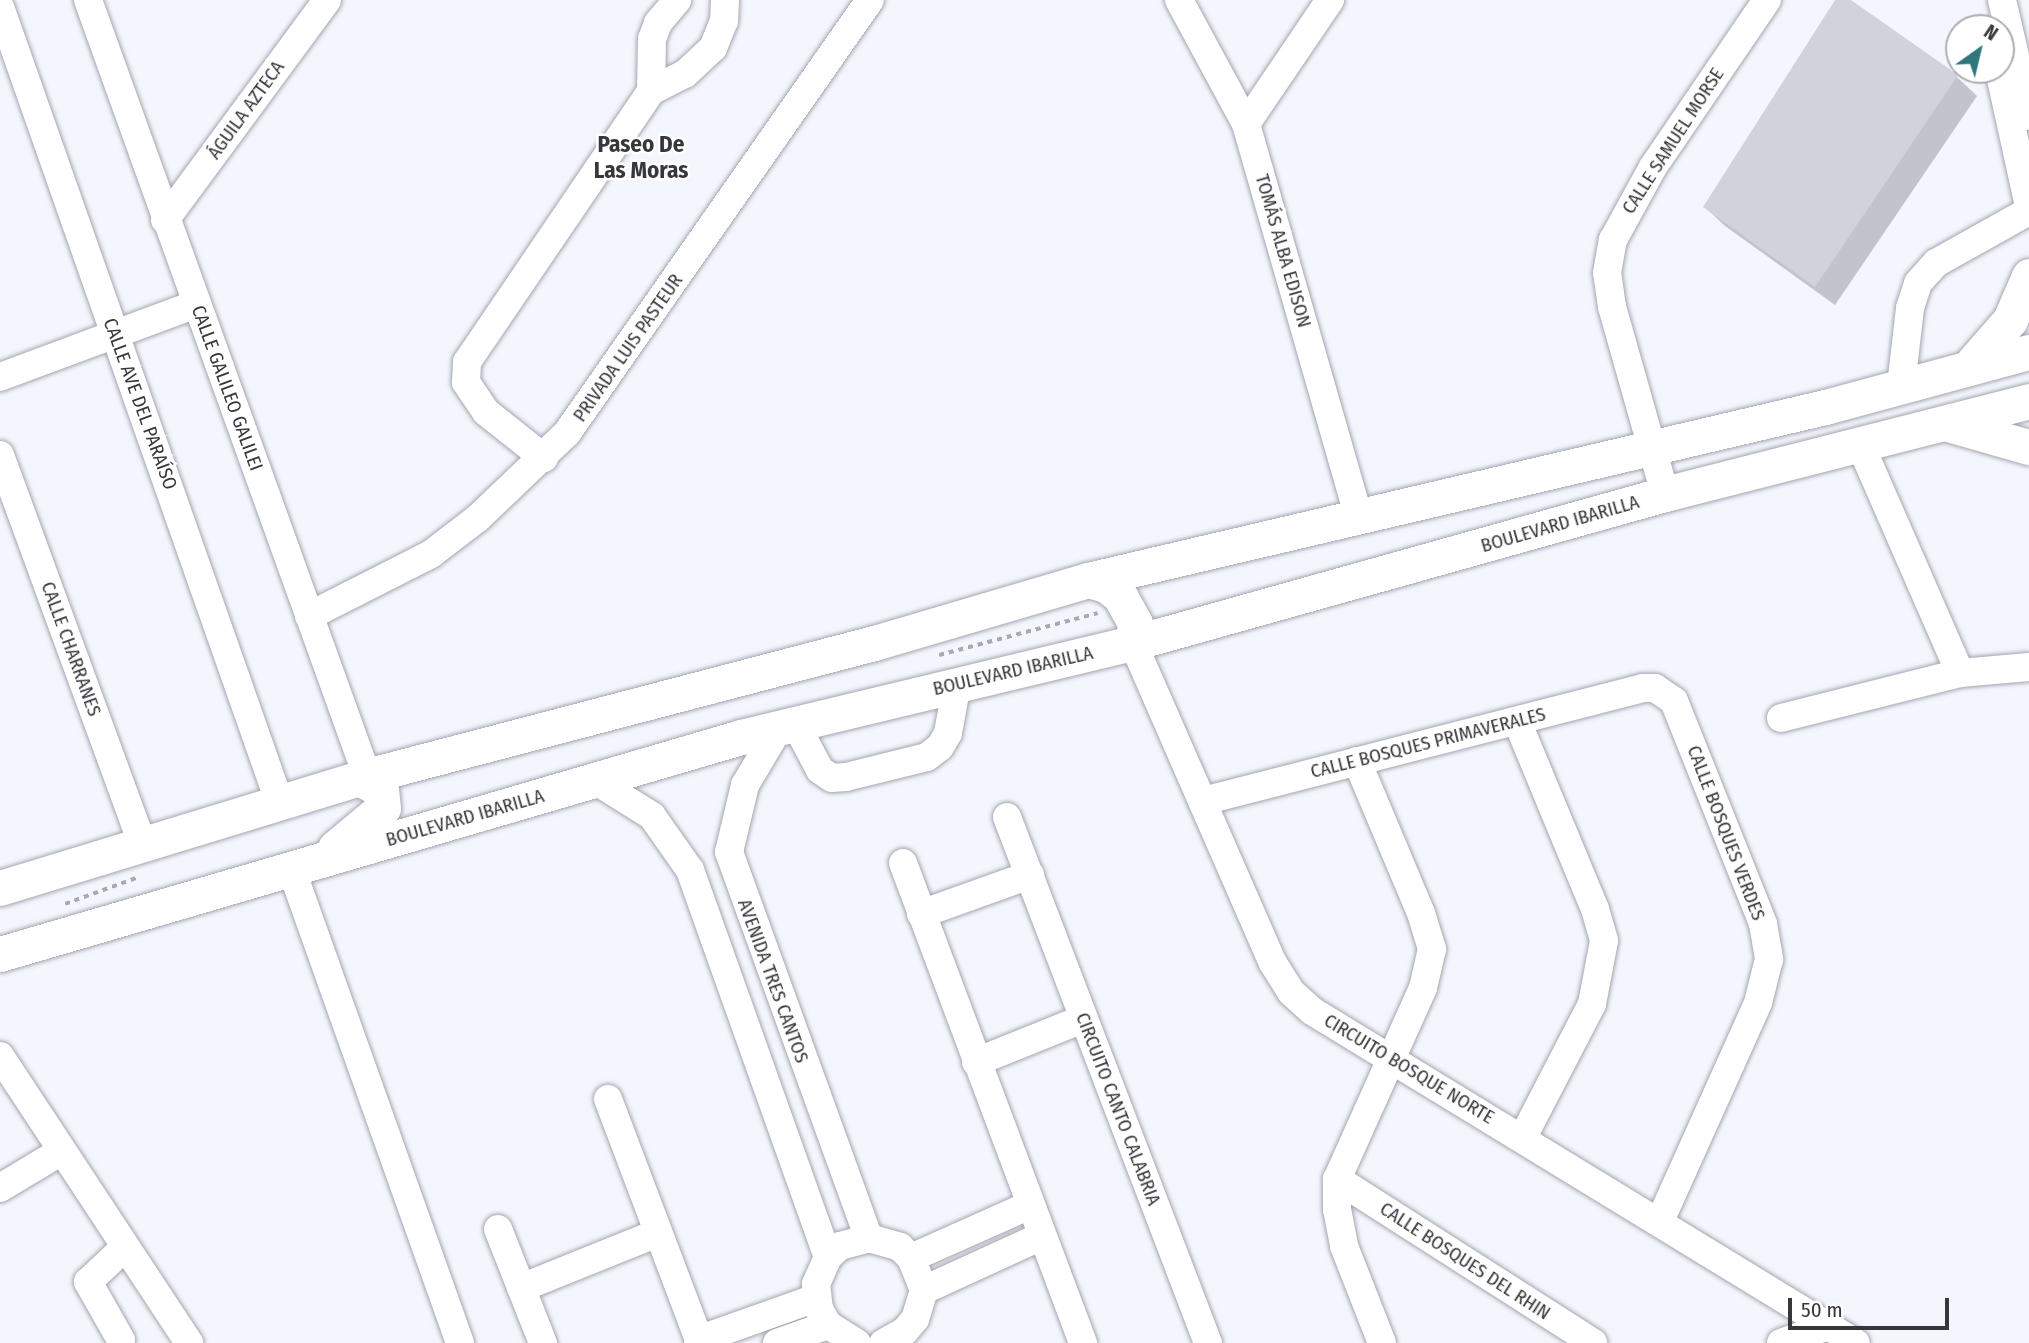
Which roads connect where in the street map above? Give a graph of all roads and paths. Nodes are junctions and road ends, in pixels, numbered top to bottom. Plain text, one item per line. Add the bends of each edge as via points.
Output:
1 (88, 0) edge
2 (327, 0) edge
3 (677, 0) edge
4 (725, 0) edge
5 (870, 0) edge
6 (1179, 0) edge
7 (1330, 0) edge
8 (1767, 0) edge
9 (2002, 0) edge
10 (0, 7) edge
11 (2001, 84) edge
12 (651, 91) junction
13 (2029, 116) edge
14 (1246, 124) junction
15 (2029, 206) edge
16 (2029, 211) edge
17 (165, 220) junction
18 (2029, 275) edge
19 (196, 304) junction
20 (114, 333) junction
21 (2029, 352) edge
22 (1968, 368) junction
23 (0, 377) edge
24 (1901, 386) junction
25 (2029, 401) edge
26 (1938, 421) junction
27 (1860, 444) junction
28 (2029, 447) edge
29 (1652, 449) junction
30 (0, 455) edge
31 (544, 458) junction
32 (1665, 495) junction
33 (1358, 514) junction
34 (1088, 580) junction
35 (309, 616) junction
36 (874, 643) junction
37 (1133, 643) junction
38 (2029, 667) edge
39 (1960, 673) junction
40 (957, 684) junction
41 (1655, 688) joint
42 (1781, 718) dead end
43 (1517, 721) junction
44 (788, 725) junction
45 (741, 737) junction
46 (1357, 761) junction
47 (363, 777) junction
48 (596, 780) junction
49 (279, 801) junction
50 (1203, 801) junction
51 (1007, 817) dead end
52 (142, 843) junction
53 (306, 863) junction
54 (903, 863) dead end
55 (1030, 875) junction
56 (1, 884) edge
57 (921, 914) junction
58 (0, 954) edge
59 (1083, 1019) junction
60 (0, 1056) edge
61 (1389, 1057) junction
62 (976, 1062) junction
63 (608, 1099) dead end
64 (1523, 1137) junction
65 (60, 1152) junction
66 (1338, 1179) junction
67 (0, 1188) edge
68 (1030, 1205) junction
69 (1660, 1221) junction
70 (498, 1229) dead end
71 (658, 1233) junction
72 (1042, 1236) junction
73 (870, 1238) junction
74 (124, 1248) junction
75 (828, 1257) junction
76 (911, 1258) junction
77 (521, 1288) junction
78 (923, 1290) junction
79 (816, 1298) junction
80 (828, 1325) junction
81 (1828, 1326) junction
82 (900, 1339) edge
83 (121, 1340) dead end
84 (699, 1341) edge
85 (189, 1343) edge
86 (460, 1343) edge
87 (543, 1343) edge
88 (777, 1343) edge
89 (857, 1343) edge
90 (1083, 1343) edge
91 (1208, 1343) edge
92 (1382, 1343) edge
93 (1593, 1343) edge
94 (1781, 1343) edge
95 (1856, 1343) edge

1 - 17 street, CALLE GALILEO GALILEI
2 - 17 street, ÁGUILA AZTECA
3 - 12 street via 658,23 652,39
4 - 12 street via 724,21 713,48 685,74
5 - 31 street, PRIVADA LUIS PASTEUR via 598,393
6 - 14 street, TOMÁS ALBA EDISON
7 - 14 street
8 - 29 street, CALLE SAMUEL MORSE via 1653,167 1613,240 1607,273 1612,307
9 - 13 street
10 - 20 street, CALLE AVE DEL PARAÍSO
11 - 15 street
12 - 31 street via 467,362 467,382 480,405
14 - 33 street, TOMÁS ALBA EDISON
16 - 24 street via 1936,263 1918,283 1910,308
17 - 19 street, CALLE GALILEO GALILEI
18 - 22 main road via 2010,320
19 - 20 street
19 - 35 street, CALLE GALILEO GALILEI
20 - 23 street
20 - 49 street, CALLE AVE DEL PARAÍSO
21 - 22 main road
22 - 24 main road
24 - 29 main road
25 - 26 main road, BOULEVARD IBARILLA
26 - 27 main road, BOULEVARD IBARILLA
26 - 28 main road
27 - 32 main road, BOULEVARD IBARILLA
27 - 39 street
29 - 32 street, CALLE SAMUEL MORSE
29 - 33 main road
30 - 52 street, CALLE CHARRANES
31 - 35 street, PRIVADA LUIS PASTEUR via 430,554
32 - 37 main road, BOULEVARD IBARILLA
33 - 34 main road
34 - 36 main road
34 - 37 main road via 1106,585 1120,596 1135,623
35 - 47 street, CALLE GALILEO GALILEI
36 - 45 main road via 841,665 747,693 738,707
36 - 47 main road
37 - 40 main road, BOULEVARD IBARILLA
37 - 50 street, CIRCUITO BOSQUE NORTE
38 - 39 street
39 - 42 street
40 - 44 main road, BOULEVARD IBARILLA
40 - 44 street via 948,733 940,747 927,757 859,774 832,778 820,770
41 - 43 street, CALLE BOSQUES PRIMAVERALES
41 - 69 street, CALLE BOSQUES VERDES via 1674,701 1763,924 1769,959 1758,1003
43 - 46 street, CALLE BOSQUES PRIMAVERALES
43 - 64 street via 1604,941 1592,1004
44 - 45 main road, BOULEVARD IBARILLA
44 - 73 street, AVENIDA TRES CANTOS via 745,785 729,852
45 - 48 main road, BOULEVARD IBARILLA
46 - 50 street, CALLE BOSQUES PRIMAVERALES
46 - 61 street via 1422,913 1432,950 1423,988
47 - 49 main road
47 - 53 main road via 381,790 383,808
48 - 53 main road, BOULEVARD IBARILLA
48 - 75 street via 652,816 690,870
49 - 52 main road
50 - 61 street, CIRCUITO BOSQUE NORTE via 1273,963 1291,992 1312,1011
51 - 55 street, CIRCUITO CANTO CALABRIA
52 - 56 main road
53 - 58 main road, BOULEVARD IBARILLA
53 - 86 street
54 - 57 street
55 - 57 street
55 - 59 street, CIRCUITO CANTO CALABRIA
57 - 62 street
59 - 62 street
59 - 91 street, CIRCUITO CANTO CALABRIA
60 - 65 street
61 - 64 street, CIRCUITO BOSQUE NORTE
61 - 66 street
62 - 68 street
63 - 71 street
64 - 69 street, CIRCUITO BOSQUE NORTE
65 - 67 street
65 - 74 street
66 - 92 street via 1337,1209 1344,1246
66 - 93 street, CALLE BOSQUES DEL RHIN
68 - 72 street
68 - 76 street
69 - 81 street, CIRCUITO BOSQUE NORTE
70 - 77 street
71 - 77 street
71 - 84 street
72 - 78 street
72 - 90 street
73 - 75 street via 854,1240
73 - 76 street via 900,1247
74 - 83 street via 88,1282
74 - 85 street
75 - 79 street via 816,1284
76 - 78 street
77 - 87 street
78 - 82 street via 919,1312
79 - 80 street
79 - 84 street
80 - 88 street
80 - 89 street
81 - 94 street
81 - 95 street, CIRCUITO BOSQUE NORTE

